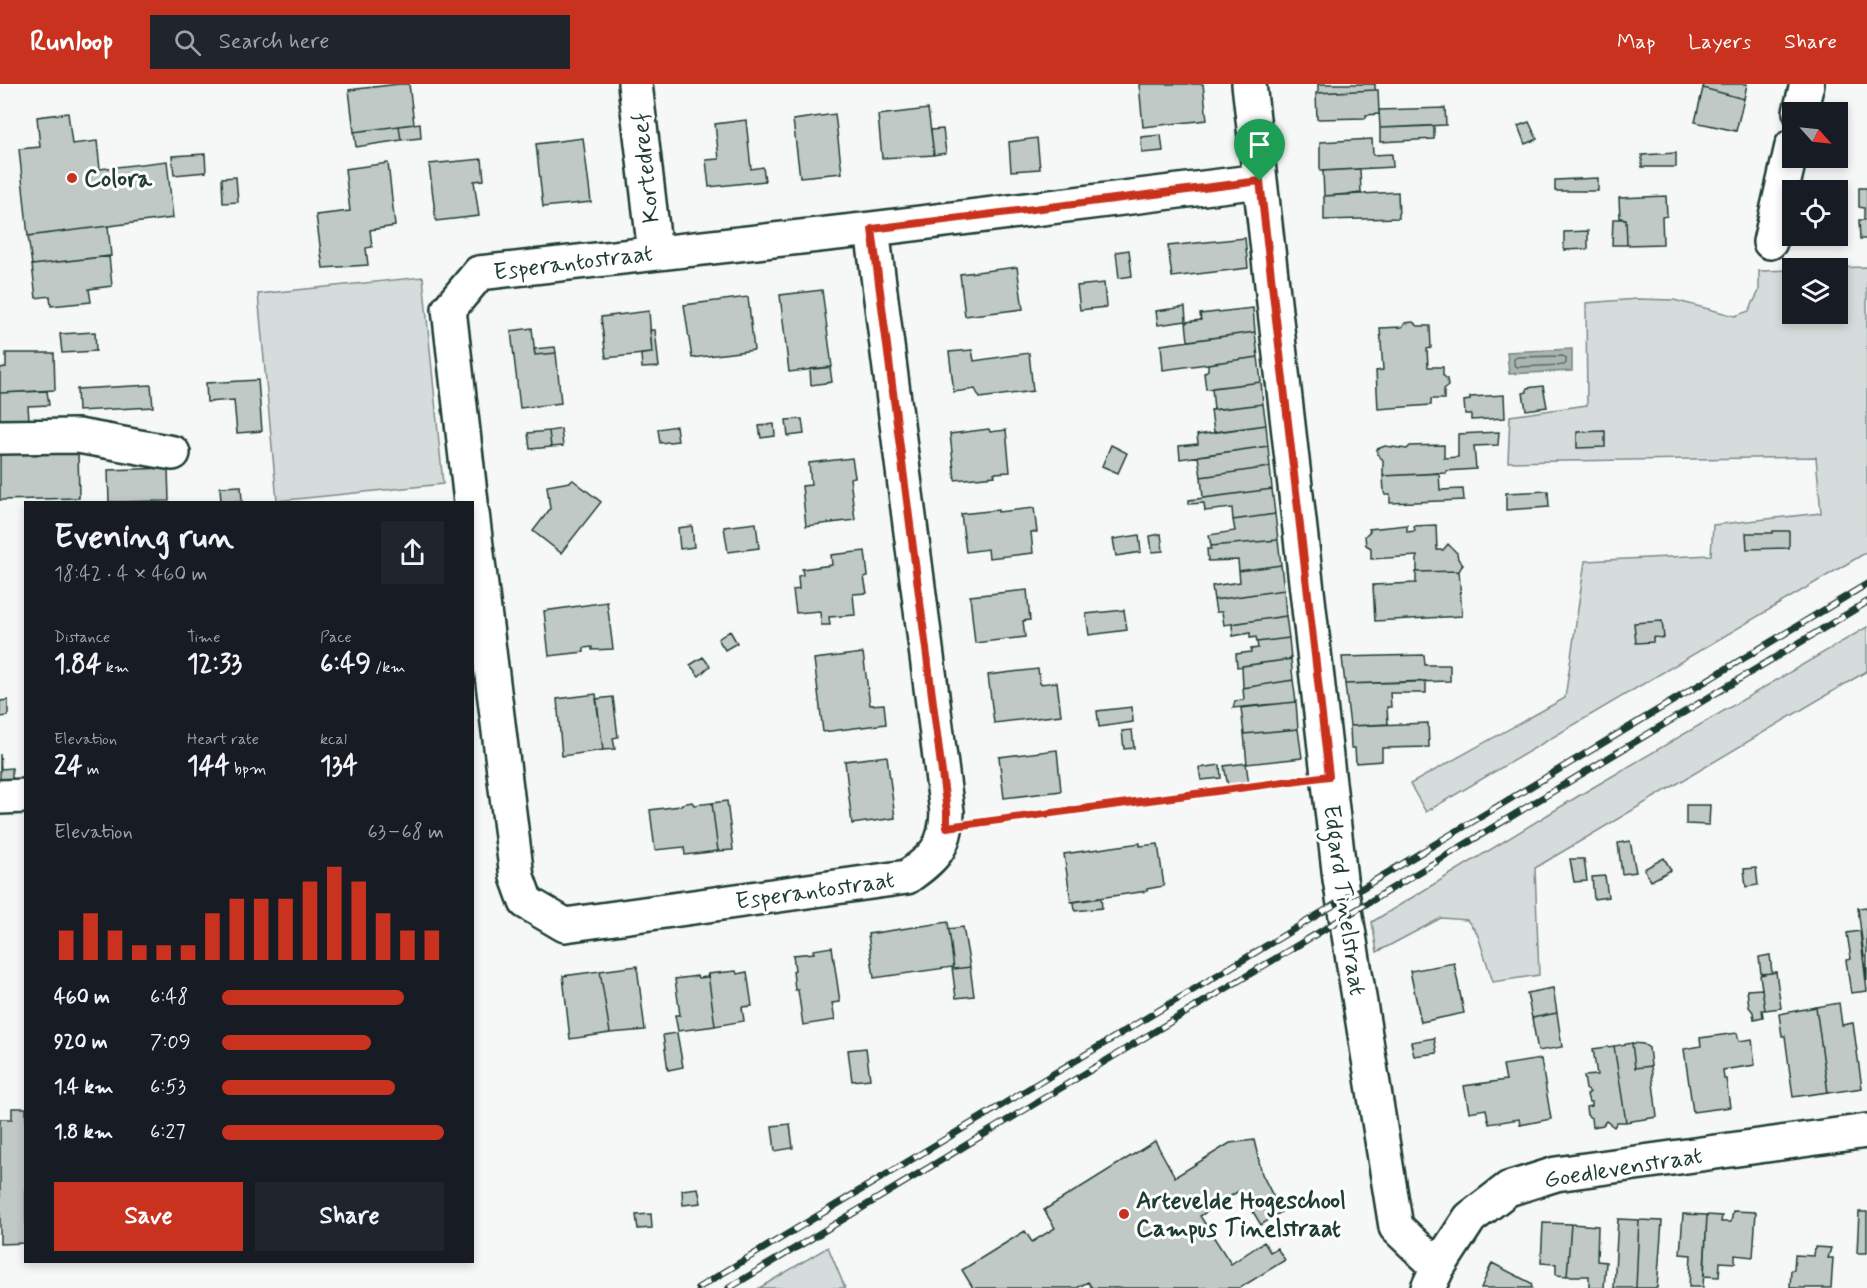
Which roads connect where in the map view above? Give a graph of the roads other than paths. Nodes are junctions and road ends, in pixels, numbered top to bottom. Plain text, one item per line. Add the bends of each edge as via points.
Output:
1 (635, 84) edge
2 (1249, 84) edge
3 (1807, 84) edge
4 (1802, 102) edge
5 (1787, 168) edge
6 (1260, 181) junction
7 (872, 229) junction
8 (1770, 242) dead end
9 (655, 252) junction
10 (0, 437) edge
11 (173, 453) dead end
12 (471, 501) edge
13 (474, 547) edge
14 (486, 754) edge
15 (24, 796) edge
16 (0, 797) edge
17 (1867, 1131) edge
18 (1433, 1278) edge

1 - 9 street, Kortedreef
2 - 6 street, Edgard Tinelstraat
3 - 4 street
5 - 8 street
6 - 7 street, Esperantostraat
6 - 18 street, Edgard Tinelstraat via 1350,951 1396,1227
7 - 9 street, Esperantostraat
7 - 14 street, Esperantostraat via 946,800 947,827 942,845 932,859 907,877 565,925 526,902
9 - 12 street, Esperantostraat via 479,273 449,309
10 - 11 street via 78,436
13 - 14 street, Esperantostraat
15 - 16 street
17 - 18 street, Goedlevenstraat via 1556,1174 1508,1189 1470,1218

